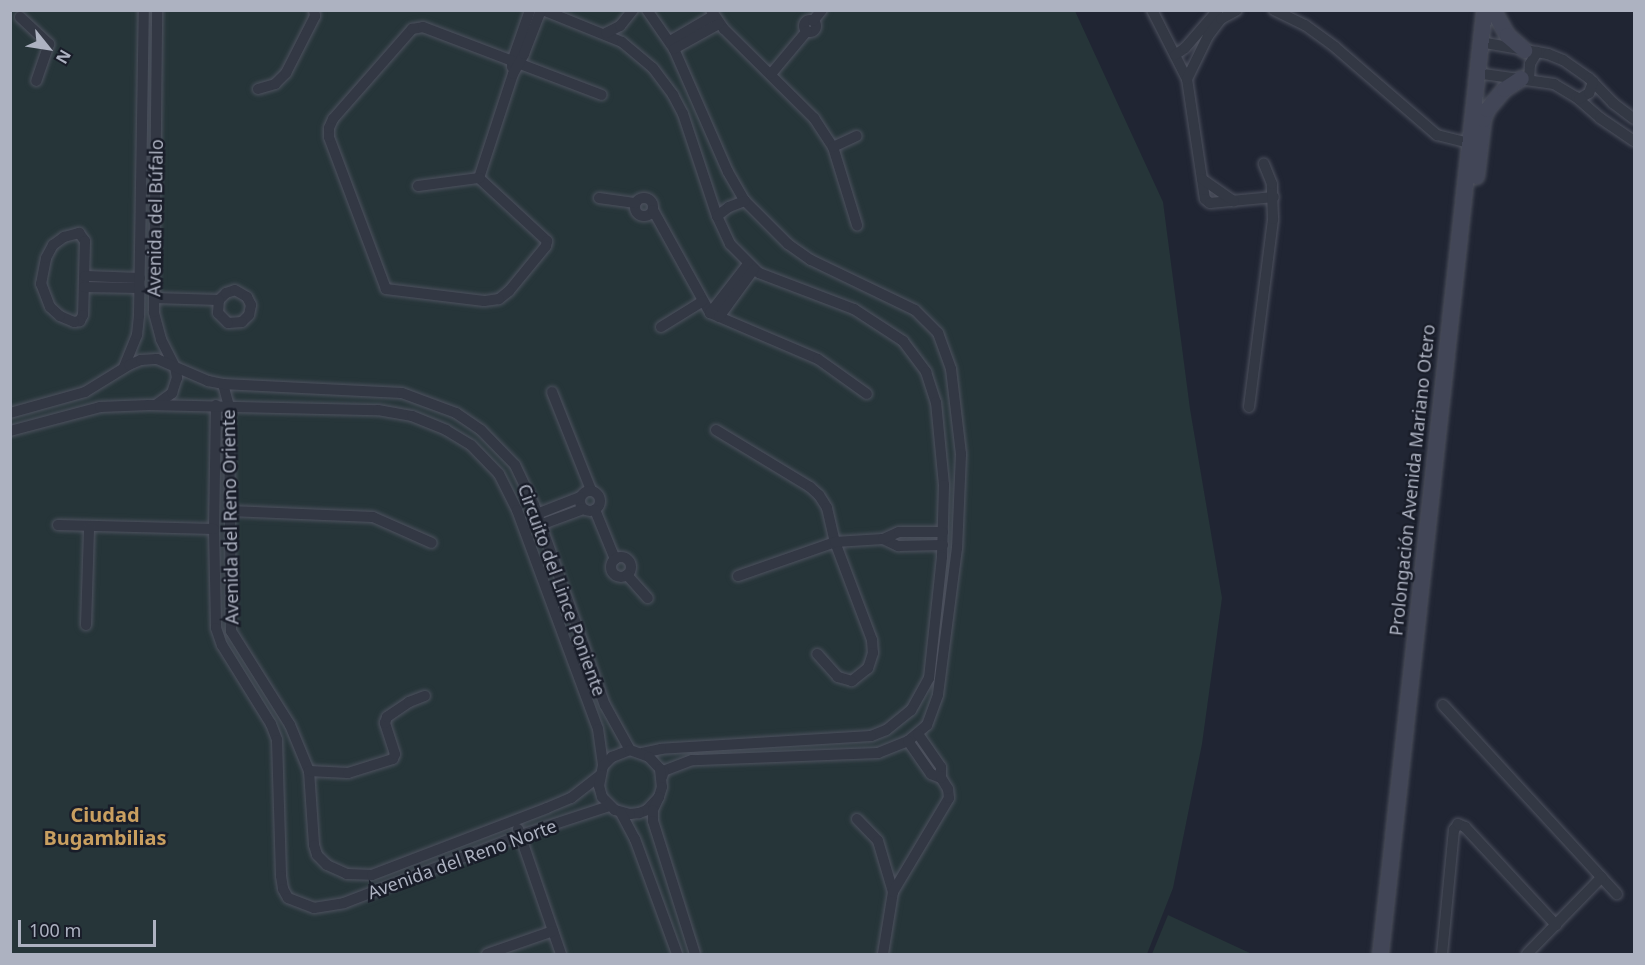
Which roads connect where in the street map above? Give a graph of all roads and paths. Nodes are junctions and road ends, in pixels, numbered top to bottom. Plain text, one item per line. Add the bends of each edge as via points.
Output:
1 (144, 10) edge
2 (157, 10) edge
3 (314, 10) edge
4 (530, 10) edge
5 (542, 10) edge
6 (633, 10) edge
7 (647, 10) edge
8 (822, 10) edge
9 (1152, 10) edge
10 (1218, 10) edge
11 (1238, 10) edge
12 (1274, 10) edge
13 (1484, 10) edge
14 (1493, 10) edge
15 (18, 16) edge
16 (714, 17) edge
17 (606, 33) junction
18 (1480, 42) junction
19 (672, 45) junction
20 (143, 50) junction
21 (156, 50) junction
22 (1530, 51) junction
23 (1175, 55) junction
24 (515, 67) junction
25 (1476, 73) junction
26 (771, 74) junction
27 (1525, 78) junction
28 (1187, 79) junction
29 (36, 81) dead end
30 (1593, 82) junction
31 (258, 89) dead end
32 (602, 95) dead end
33 (1579, 99) junction
34 (1613, 103) junction
35 (1600, 118) junction
36 (1635, 119) edge
37 (857, 136) dead end
38 (1635, 141) edge
39 (1469, 143) junction
40 (833, 147) junction
41 (1264, 164) dead end
42 (480, 178) junction
43 (418, 186) dead end
44 (1274, 196) junction
45 (599, 198) dead end
46 (745, 201) junction
47 (717, 216) junction
48 (856, 225) dead end
49 (751, 266) junction
50 (1453, 280) junction
51 (84, 282) junction
52 (140, 283) junction
53 (154, 298) junction
54 (219, 300) dead end
55 (703, 301) junction
56 (714, 315) junction
57 (661, 327) dead end
58 (158, 333) junction
59 (138, 335) junction
60 (175, 367) junction
61 (124, 368) junction
62 (223, 384) junction
63 (552, 392) dead end
64 (867, 394) dead end
65 (150, 405) junction
66 (216, 405) junction
67 (229, 407) junction
68 (1249, 407) dead end
69 (10, 413) edge
70 (716, 430) dead end
71 (10, 431) edge
72 (591, 490) junction
73 (580, 497) junction
74 (589, 509) junction
75 (230, 511) junction
76 (538, 519) junction
77 (58, 525) dead end
78 (88, 527) junction
79 (214, 529) junction
80 (943, 532) junction
81 (883, 539) junction
82 (835, 542) junction
83 (432, 543) dead end
84 (943, 545) junction
85 (738, 576) dead end
86 (648, 598) dead end
87 (86, 625) dead end
88 (817, 654) dead end
89 (425, 696) dead end
90 (1443, 705) dead end
91 (918, 734) junction
92 (908, 741) junction
93 (630, 750) junction
94 (642, 753) junction
95 (309, 771) junction
96 (602, 771) junction
97 (662, 777) junction
98 (941, 778) junction
99 (659, 797) junction
100 (609, 806) junction
101 (621, 813) junction
102 (857, 819) dead end
103 (515, 820) junction
104 (520, 835) junction
105 (885, 862) junction
106 (907, 866) junction
107 (389, 868) junction
108 (372, 875) joint
109 (1602, 877) junction
110 (395, 883) junction
111 (892, 892) junction
112 (1617, 894) dead end
113 (314, 908) joint
114 (1556, 925) junction
115 (553, 931) junction
116 (487, 954) edge
117 (561, 954) edge
118 (677, 954) edge
119 (694, 954) edge
120 (883, 954) edge
121 (1380, 954) edge
122 (1442, 954) edge
123 (1527, 954) edge

1 - 20 street, Avenida del Búfalo
2 - 21 street, Avenida del Búfalo
3 - 31 street via 315,16 286,73 275,84
4 - 24 street
5 - 17 street
5 - 24 street
6 - 17 street via 620,26
7 - 19 street
8 - 26 street via 813,21 805,22 807,31
9 - 23 street
10 - 23 street
11 - 28 street via 1221,19 1208,36
12 - 39 street via 1305,25 1335,47 1437,135
13 - 18 street, Prolongación Avenida Mariano Otero
14 - 22 street via 1507,35
15 - 29 street via 49,44
16 - 19 street
16 - 26 street
17 - 47 street via 632,48 673,95
18 - 22 street
18 - 25 street, Prolongación Avenida Mariano Otero
19 - 46 street via 728,172
20 - 21 street
20 - 52 street, Avenida del Búfalo
21 - 53 street, Avenida del Búfalo
22 - 27 street
22 - 30 street via 1563,60
23 - 28 street
24 - 32 street
24 - 42 street
24 - 42 street via 417,27 329,128 329,137 386,289 484,301 499,299 509,291 547,241
25 - 27 street
25 - 39 street, Prolongación Avenida Mariano Otero
26 - 40 street via 814,118
27 - 33 street via 1554,84
27 - 50 street via 1497,95 1483,118 1467,246
28 - 44 street via 1202,179 1234,201
30 - 33 street via 1589,93
30 - 34 street
33 - 35 street
34 - 35 street
34 - 36 street
35 - 38 street
37 - 40 street
39 - 50 street, Prolongación Avenida Mariano Otero
40 - 48 street
41 - 44 street
42 - 43 street
44 - 68 street
45 - 55 street via 636,203 648,199
46 - 47 street
46 - 91 street via 811,261 915,310 944,344 951,369 962,484 938,695 934,710
47 - 49 street via 730,244
49 - 56 street
49 - 80 street via 777,281 868,316 911,350 926,372 936,402 942,451
50 - 121 street, Prolongación Avenida Mariano Otero
51 - 51 street via 85,241 79,233 69,234 53,245 46,258 41,275 43,294 60,316 77,322 83,315
51 - 52 street
52 - 59 street, Avenida del Búfalo
53 - 54 street
53 - 58 street, Avenida del Búfalo
55 - 56 street
55 - 57 street
56 - 64 street via 818,359
58 - 59 street
58 - 60 street, Avenida del Búfalo
59 - 61 street, Avenida del Búfalo
60 - 61 street, Circuito del Lince Poniente via 157,359 141,360
60 - 62 street, Circuito del Lince Poniente
60 - 65 street via 177,383 172,393 160,403
61 - 69 street, Circuito del Lince Poniente via 85,392
62 - 67 street, Avenida del Reno Oriente
62 - 76 street, Circuito del Lince Poniente via 402,393 456,413 481,430 515,465
63 - 72 street
65 - 66 street, Circuito del Lince Poniente
65 - 71 street, Circuito del Lince Poniente via 100,407
66 - 67 street, Circuito del Lince Poniente
66 - 79 street, Avenida del Reno Oriente
67 - 75 street, Avenida del Reno Oriente
67 - 96 street, Circuito del Lince Poniente via 378,410 412,416 471,445 498,474 517,510 598,729
70 - 82 street via 819,495 827,508
72 - 73 street
72 - 74 street via 600,500
73 - 74 street
73 - 76 street
74 - 76 street
74 - 86 street via 615,559 611,566 614,574 627,575
75 - 83 street via 373,517
75 - 95 street, Avenida del Reno Oriente via 231,630 290,725
76 - 93 street, Circuito del Lince Poniente via 599,690
77 - 78 street
78 - 79 street
78 - 87 street
79 - 113 street, Avenida del Reno Oriente via 218,636 277,740 283,889 292,901
80 - 81 street via 899,532
80 - 84 street
81 - 82 street
81 - 84 street via 898,546
82 - 85 street
82 - 88 street via 872,640 873,654 868,668 852,681 838,677
84 - 94 street via 929,678 911,710 886,730 872,736 838,740 661,748
89 - 95 street via 387,717 393,759 343,774
90 - 109 street
91 - 92 street
91 - 98 street via 941,767
92 - 97 street via 878,753 692,760 664,771
92 - 98 street via 931,774
93 - 94 street
93 - 96 street via 612,757
94 - 97 street via 655,762
95 - 108 street, Avenida del Reno Oriente via 317,855 327,865 347,874
96 - 100 street via 599,786
96 - 103 street, Avenida del Reno Norte via 571,798
97 - 99 street
98 - 106 street via 948,789 948,800
99 - 101 street via 647,810
99 - 119 street via 653,821
100 - 101 street
100 - 104 street, Avenida del Reno Norte
101 - 118 street via 635,839
102 - 105 street via 878,841
103 - 104 street
103 - 107 street, Avenida del Reno Norte
104 - 110 street, Avenida del Reno Norte
104 - 115 street
105 - 106 street
105 - 111 street
106 - 111 street
107 - 108 street, Avenida del Reno Norte
107 - 110 street
109 - 112 street
109 - 114 street
110 - 113 street, Avenida del Reno Norte via 344,903
111 - 120 street
114 - 122 street via 1458,824 1454,830
114 - 123 street
115 - 116 street
115 - 117 street

